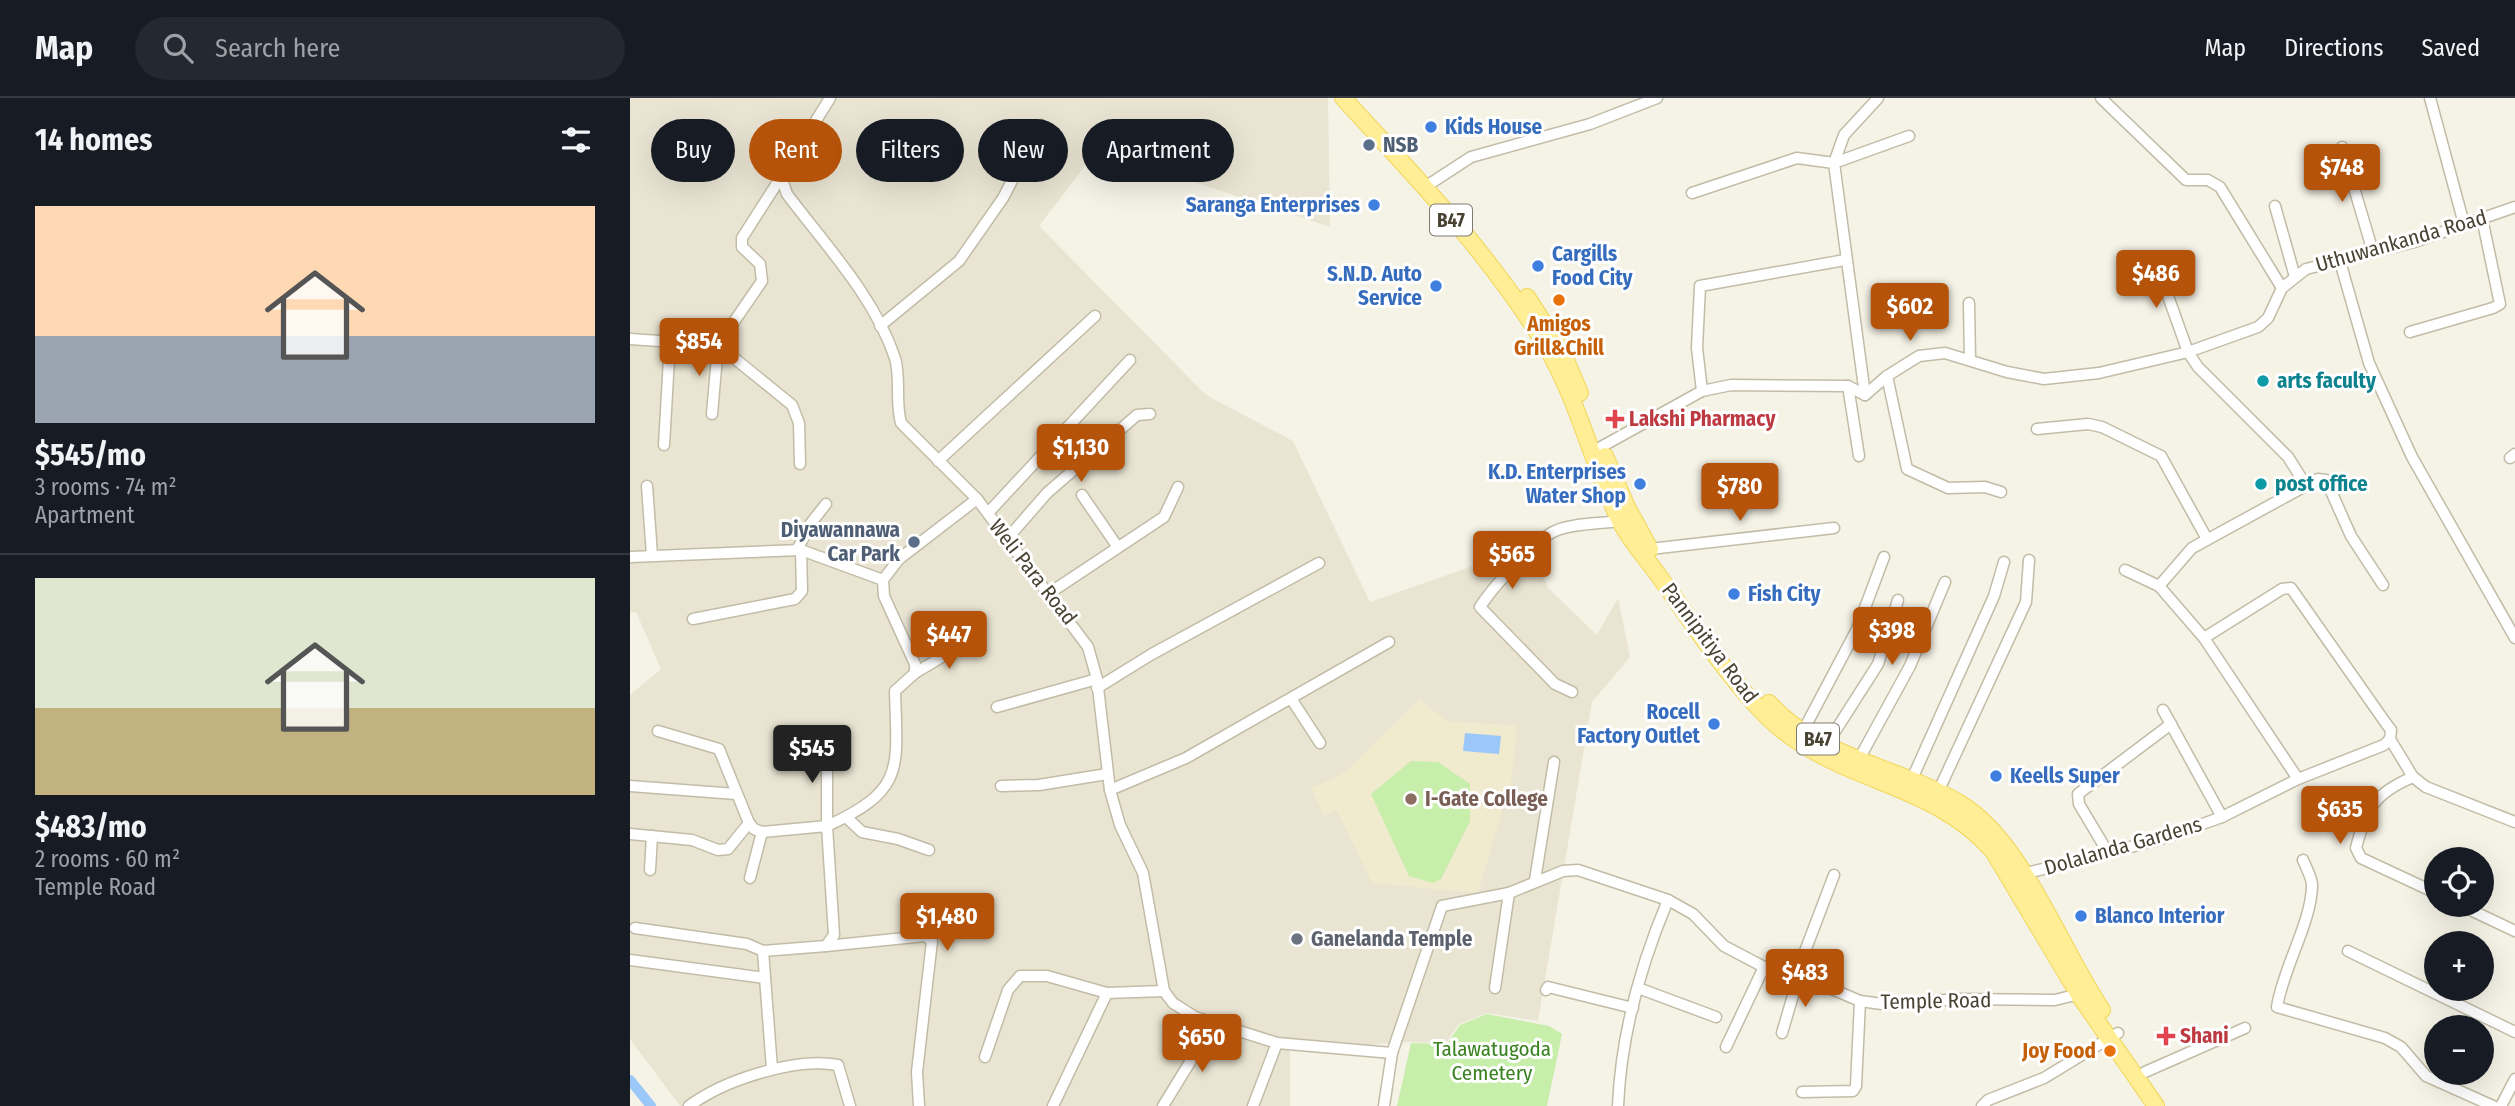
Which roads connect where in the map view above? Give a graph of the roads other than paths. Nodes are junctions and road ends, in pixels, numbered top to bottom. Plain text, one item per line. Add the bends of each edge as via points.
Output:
1 (830, 98) edge
2 (1343, 98) edge
3 (1357, 98) edge
4 (1657, 98) edge
5 (1878, 98) edge
6 (2101, 98) edge
7 (2430, 98) edge
8 (817, 119) edge
9 (1909, 136) dead end
10 (2342, 147) dead end
11 (1834, 163) junction
12 (778, 182) edge
13 (783, 182) edge
14 (1011, 182) edge
15 (1429, 184) junction
16 (1692, 193) dead end
17 (2275, 206) dead end
18 (2515, 207) edge
19 (2482, 218) junction
20 (2464, 225) junction
21 (2373, 252) junction
22 (2154, 257) dead end
23 (2339, 258) junction
24 (1844, 260) junction
25 (2295, 277) junction
26 (2282, 288) junction
27 (1969, 303) dead end
28 (1095, 316) dead end
29 (880, 326) junction
30 (2410, 332) dead end
31 (630, 339) edge
32 (670, 341) junction
33 (718, 345) junction
34 (2188, 352) junction
35 (1130, 360) dead end
36 (1970, 360) junction
37 (1887, 376) junction
38 (1848, 386) junction
39 (1702, 391) junction
40 (1865, 395) junction
41 (712, 414) dead end
42 (1150, 414) dead end
43 (2036, 429) dead end
44 (664, 444) dead end
45 (1601, 447) junction
46 (1859, 456) dead end
47 (938, 461) junction
48 (800, 464) dead end
49 (2305, 484) junction
50 (647, 486) dead end
51 (1178, 487) dead end
52 (2001, 492) dead end
53 (1082, 495) dead end
54 (977, 499) junction
55 (826, 504) dead end
56 (988, 513) junction
57 (1619, 521) junction
58 (1834, 528) dead end
59 (1007, 539) junction
60 (2207, 539) junction
61 (1117, 546) junction
62 (1650, 549) junction
63 (799, 551) junction
64 (652, 555) junction
65 (630, 557) edge
66 (1884, 557) dead end
67 (2029, 560) dead end
68 (2004, 562) dead end
69 (1319, 564) dead end
70 (2126, 570) dead end
71 (883, 580) junction
72 (1945, 582) dead end
73 (2384, 585) dead end
74 (2160, 586) junction
75 (1048, 594) junction
76 (1898, 600) dead end
77 (693, 620) dead end
78 (2204, 638) junction
79 (2515, 638) edge
80 (967, 642) dead end
81 (1389, 642) dead end
82 (915, 673) junction
83 (1097, 683) junction
84 (1572, 692) dead end
85 (1292, 700) junction
86 (997, 706) dead end
87 (2163, 710) dead end
88 (2171, 724) junction
89 (658, 731) dead end
90 (1803, 731) junction
91 (2390, 739) junction
92 (1320, 743) dead end
93 (1827, 744) junction
94 (827, 745) dead end
95 (1858, 761) junction
96 (1554, 762) dead end
97 (1107, 774) junction
98 (2413, 777) junction
99 (1912, 779) junction
100 (2298, 779) junction
101 (630, 786) edge
102 (1000, 786) dead end
103 (1110, 790) junction
104 (1938, 792) junction
105 (736, 794) junction
106 (846, 817) junction
107 (2222, 817) junction
108 (2515, 822) edge
109 (749, 824) junction
110 (827, 826) junction
111 (762, 832) junction
112 (630, 834) edge
113 (652, 836) junction
114 (929, 850) dead end
115 (2107, 851) junction
116 (2303, 860) dead end
117 (650, 870) dead end
118 (2023, 874) junction
119 (1834, 875) dead end
120 (750, 878) dead end
121 (1535, 880) junction
122 (2424, 887) edge
123 (1509, 893) junction
124 (1668, 900) junction
125 (2485, 917) edge
126 (635, 928) dead end
127 (2515, 931) edge
128 (826, 946) junction
129 (763, 951) junction
130 (2348, 951) dead end
131 (630, 960) edge
132 (1764, 967) junction
133 (1797, 975) junction
134 (765, 978) junction
135 (1496, 988) dead end
136 (1638, 988) junction
137 (1546, 990) dead end
138 (1164, 991) junction
139 (1107, 993) junction
140 (2084, 993) junction
141 (1860, 1001) junction
142 (1633, 1008) junction
143 (1716, 1017) dead end
144 (1214, 1023) junction
145 (2245, 1028) dead end
146 (2515, 1032) edge
147 (1782, 1033) dead end
148 (2113, 1036) junction
149 (1277, 1043) junction
150 (1726, 1046) dead end
151 (1392, 1053) junction
152 (985, 1057) dead end
153 (772, 1069) junction
154 (2144, 1072) junction
155 (2515, 1079) edge
156 (1802, 1092) dead end
157 (689, 1106) edge
158 (850, 1106) edge
159 (919, 1106) edge
160 (1053, 1106) edge
161 (1163, 1106) edge
162 (1253, 1106) edge
163 (1384, 1106) edge
164 (1618, 1106) edge
165 (1982, 1106) edge
166 (2157, 1106) edge
167 (2168, 1106) edge
168 (2493, 1106) edge
169 (2501, 1106) edge

1 - 8 street
2 - 15 main road, Pannipitiya Road / B47
3 - 15 main road, Pannipitiya Road / B47
4 - 15 street via 1590,124 1471,157
5 - 11 street via 1844,135
6 - 26 street via 2186,180 2208,180 2220,187
7 - 20 street
9 - 11 street
10 - 21 street
11 - 16 street via 1797,158
11 - 24 street
12 - 33 street via 742,238 742,247 760,264 762,281
13 - 29 street, Weli Para Road via 787,194 866,299
14 - 29 street via 959,261
15 - 45 main road, Pannipitiya Road / B47 via 1534,306 1563,351
15 - 57 main road, Pannipitiya Road / B47 via 1549,351
17 - 25 street
18 - 19 street, Uthuwankanda Road
19 - 20 street, Uthuwankanda Road
19 - 30 street via 2500,304
20 - 21 street, Uthuwankanda Road
21 - 23 street, Uthuwankanda Road
22 - 34 street
23 - 25 street, Uthuwankanda Road
23 - 79 street via 2369,363 2412,457
24 - 39 street via 1700,286 1697,348
24 - 40 street
25 - 26 street, Uthuwankanda Road
26 - 34 street, Uthuwankanda Road via 2269,318 2258,327
27 - 36 street
28 - 47 street
29 - 47 street, Weli Para Road via 896,361 896,408 901,423
31 - 32 street
32 - 33 street
32 - 44 street
33 - 41 street
33 - 48 street via 792,405 799,423
34 - 36 street, Uthuwankanda Road via 2099,373 2044,379
34 - 49 street via 2288,457
35 - 56 street
36 - 37 street, Uthuwankanda Road via 1945,353 1919,356
37 - 40 street, Uthuwankanda Road
37 - 52 street via 1907,469 1948,488 1985,487
38 - 39 street via 1731,384
38 - 40 street
38 - 46 street
39 - 45 street
42 - 59 street via 1137,415 1047,492
43 - 60 street via 2102,427 2161,456
45 - 62 main road, Pannipitiya Road / B47
47 - 54 street, Weli Para Road
49 - 60 street
49 - 73 street via 2326,480 2351,536
50 - 64 street
51 - 61 street via 1164,517
53 - 61 street
54 - 56 street, Weli Para Road
54 - 71 street via 899,559
55 - 63 street via 811,523
56 - 59 street, Weli Para Road
57 - 84 street via 1557,530 1490,590 1480,607 1555,684
57 - 140 main road, Pannipitiya Road / B47 via 1732,678 1771,721 1797,742 1933,803 1977,832
58 - 62 street
59 - 75 street, Weli Para Road
60 - 74 street via 2192,548
61 - 75 street
62 - 90 main road, Pannipitiya Road / B47 via 1740,671 1778,713
63 - 64 street
63 - 71 street
63 - 77 street via 802,592 794,599
64 - 65 street
66 - 90 street via 1857,629
67 - 104 street via 2026,602
68 - 99 street via 1994,596
69 - 83 street
70 - 74 street
71 - 82 street via 884,596
72 - 95 street via 1910,666
74 - 78 street
75 - 83 street, Weli Para Road via 1088,647
76 - 93 street via 1878,664
78 - 91 street via 2282,589 2291,588 2385,722
78 - 100 street
80 - 82 street
81 - 85 street
82 - 106 street via 895,691 897,764 888,783 864,809
83 - 86 street
83 - 97 street, Weli Para Road
85 - 92 street
85 - 103 street via 1186,758
87 - 88 street
88 - 107 street
88 - 115 street via 2078,794 2079,804
89 - 105 street via 719,749
90 - 93 main road, Pannipitiya Road / B47
91 - 98 street
91 - 100 street, Dolalanda Gardens via 2384,746
93 - 95 main road, Pannipitiya Road / B47
94 - 110 street
95 - 99 main road, Pannipitiya Road / B47
96 - 121 street
97 - 102 street
97 - 103 street, Weli Para Road
98 - 108 street via 2426,787
98 - 122 street via 2387,788 2377,798 2361,827 2356,848 2361,858
99 - 104 main road, Pannipitiya Road / B47
100 - 107 street, Dolalanda Gardens
101 - 105 street
103 - 138 street, Weli Para Road via 1120,825 1143,873
104 - 118 main road, Pannipitiya Road / B47 via 1986,823
105 - 109 street
106 - 110 street
106 - 114 street via 862,832
107 - 115 street, Dolalanda Gardens via 2158,840
109 - 111 street
109 - 113 street via 728,849
110 - 111 street
110 - 128 street via 834,935
111 - 120 street
112 - 113 street
113 - 117 street
115 - 118 street, Dolalanda Gardens
116 - 168 street via 2313,884 2277,1007 2385,1038 2402,1047 2426,1076
118 - 140 main road, Pannipitiya Road / B47
119 - 133 street
121 - 123 street, Temple Road
121 - 124 street, Temple Road via 1578,870
123 - 135 street
123 - 151 street, Temple Road via 1442,905
124 - 132 street, Temple Road via 1693,915 1724,946
124 - 136 street
125 - 127 street
126 - 129 street via 747,944
128 - 129 street
128 - 159 street via 925,936 932,941 916,1072
129 - 134 street
130 - 146 street
131 - 134 street
132 - 133 street, Temple Road
132 - 150 street
133 - 141 street, Temple Road
133 - 147 street
134 - 153 street
136 - 142 street
136 - 143 street
137 - 142 street
138 - 139 street
138 - 144 street via 1173,1003
139 - 152 street via 1047,976 1020,976 1008,990
139 - 160 street
140 - 141 street, Temple Road via 2055,1000
140 - 148 main road, Pannipitiya Road / B47
141 - 156 street via 1853,1091
142 - 164 street
144 - 149 street
144 - 161 street
145 - 154 street
148 - 154 main road, Pannipitiya Road / B47
148 - 165 street via 2044,1078
148 - 166 main road, Pannipitiya Road / B47
149 - 151 street
149 - 162 street
151 - 163 street
153 - 157 street via 702,1096
153 - 158 street via 838,1065
154 - 167 main road, Pannipitiya Road / B47
155 - 169 street

